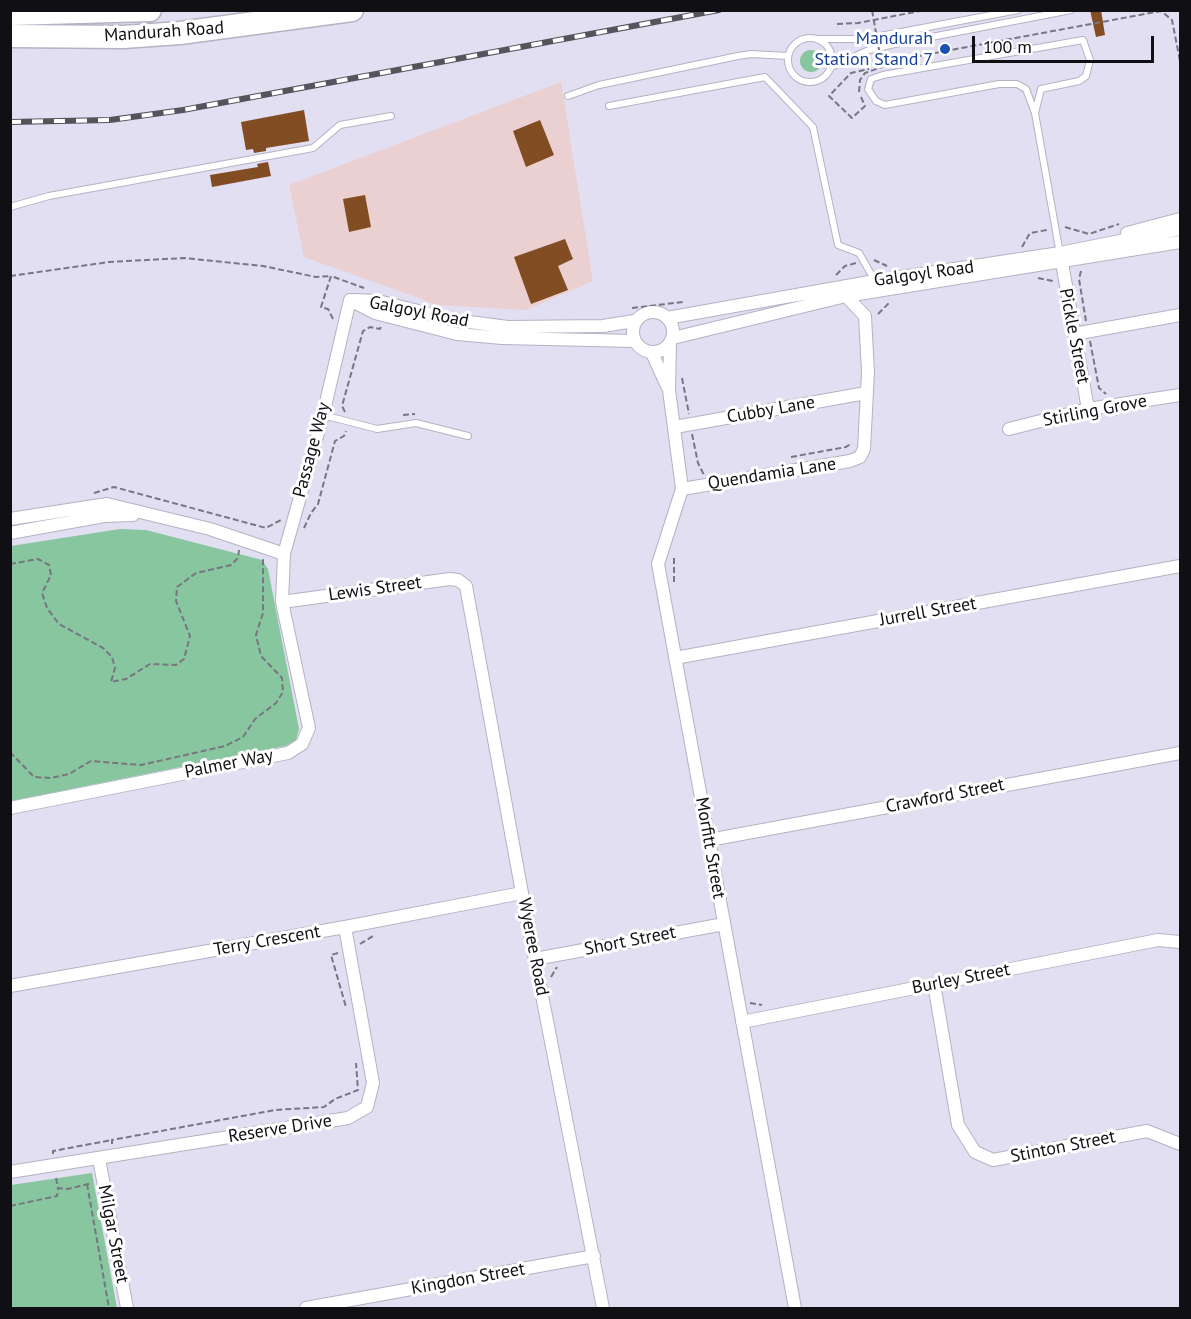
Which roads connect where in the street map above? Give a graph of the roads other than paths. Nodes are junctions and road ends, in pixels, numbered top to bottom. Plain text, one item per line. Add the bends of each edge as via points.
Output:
1 (150, 10) edge
2 (352, 10) edge
3 (1018, 10) edge
4 (1071, 10) edge
5 (10, 14) edge
6 (10, 36) edge
7 (818, 39) junction
8 (788, 56) junction
9 (831, 67) junction
10 (568, 96) dead end
11 (609, 106) dead end
12 (1035, 113) junction
13 (391, 116) dead end
14 (10, 207) edge
15 (1180, 219) edge
16 (1180, 229) edge
17 (1180, 242) edge
18 (1097, 244) junction
19 (1061, 258) junction
20 (875, 287) junction
21 (846, 296) junction
22 (350, 300) joint
23 (864, 314) junction
24 (1180, 315) edge
25 (667, 318) junction
26 (634, 321) junction
27 (524, 333) junction
28 (1074, 334) junction
29 (671, 340) junction
30 (635, 342) junction
31 (652, 353) junction
32 (669, 390) junction
33 (866, 393) junction
34 (1180, 395) edge
35 (1088, 409) junction
36 (322, 415) junction
37 (675, 428) junction
38 (1009, 429) dead end
39 (468, 436) dead end
40 (682, 489) junction
41 (147, 514) junction
42 (10, 519) edge
43 (10, 533) edge
44 (284, 554) junction
45 (1180, 566) edge
46 (466, 586) joint
47 (282, 602) junction
48 (675, 658) junction
49 (1180, 753) edge
50 (10, 808) edge
51 (709, 840) junction
52 (522, 893) junction
53 (724, 924) junction
54 (345, 927) junction
55 (1180, 942) edge
56 (535, 959) junction
57 (934, 984) junction
58 (10, 986) edge
59 (742, 1022) junction
60 (1180, 1144) edge
61 (99, 1159) junction
62 (10, 1172) edge
63 (594, 1256) junction
64 (127, 1308) edge
65 (306, 1308) edge
66 (603, 1308) edge
67 (795, 1308) edge

1 - 5 highway, Mandurah Road
2 - 6 highway, Mandurah Road via 180,33
3 - 7 lane via 864,39
4 - 9 lane via 890,45
7 - 8 lane via 798,40
7 - 9 lane via 828,47
8 - 9 lane via 790,71 801,81 816,82
8 - 10 lane via 738,56 599,85
11 - 20 lane via 765,77 813,127 838,245 859,253
12 - 12 lane via 1026,89 1017,84 885,105 876,101 868,89 871,80 883,75 1083,40 1090,60 1086,76 1041,89
12 - 19 lane
13 - 14 lane via 340,125 313,148 49,196
15 - 18 street via 1142,227
16 - 18 street, Galgoyl Road
17 - 19 street, Galgoyl Road
18 - 19 street, Galgoyl Road
19 - 20 street, Galgoyl Road
19 - 28 street, Pickle Street
20 - 21 street, Galgoyl Road
20 - 23 street
20 - 25 street, Galgoyl Road
21 - 23 street
21 - 29 street, Galgoyl Road
22 - 27 street, Galgoyl Road via 378,301
22 - 36 street, Passage Way
23 - 33 street, Quendamia Lane
24 - 28 street
25 - 26 street via 653,312
25 - 29 street via 672,324
26 - 27 street, Galgoyl Road
26 - 30 street
27 - 30 street, Galgoyl Road
28 - 35 street, Pickle Street
29 - 31 street
29 - 32 street, Morfitt Street
30 - 31 street
31 - 32 street, Morfitt Street
32 - 37 street, Morfitt Street
33 - 37 street, Cubby Lane
33 - 40 street, Quendamia Lane via 864,449 860,457
34 - 35 street, Stirling Grove
35 - 38 street, Stirling Grove
36 - 39 lane via 377,429 416,423
36 - 44 street, Passage Way
37 - 40 street, Morfitt Street
40 - 48 street, Morfitt Street via 658,564
41 - 42 street via 107,504
41 - 43 street via 104,516
41 - 44 street via 210,529
44 - 47 street, Passage Way
45 - 48 street, Jurrell Street
46 - 47 street, Lewis Street via 450,579
46 - 52 street, Wyeree Road
47 - 50 street, Palmer Way via 309,728 302,744 288,753
48 - 51 street, Morfitt Street
49 - 51 street, Crawford Street
51 - 53 street, Morfitt Street
52 - 54 street, Terry Crescent
52 - 56 street, Wyeree Road
53 - 56 street, Short Street
53 - 59 street, Morfitt Street
54 - 58 street, Terry Crescent
54 - 61 street, Reserve Drive via 373,1083 367,1107 348,1118
55 - 57 street, Burley Street via 1158,940
56 - 63 street, Wyeree Road
57 - 59 street, Burley Street
57 - 60 street, Stinton Street via 958,1125 975,1152 993,1160 1147,1131
59 - 67 street, Morfitt Street
61 - 62 street, Reserve Drive
61 - 64 street, Milgar Street
63 - 65 street, Kingdon Street
63 - 66 street, Wyeree Road

